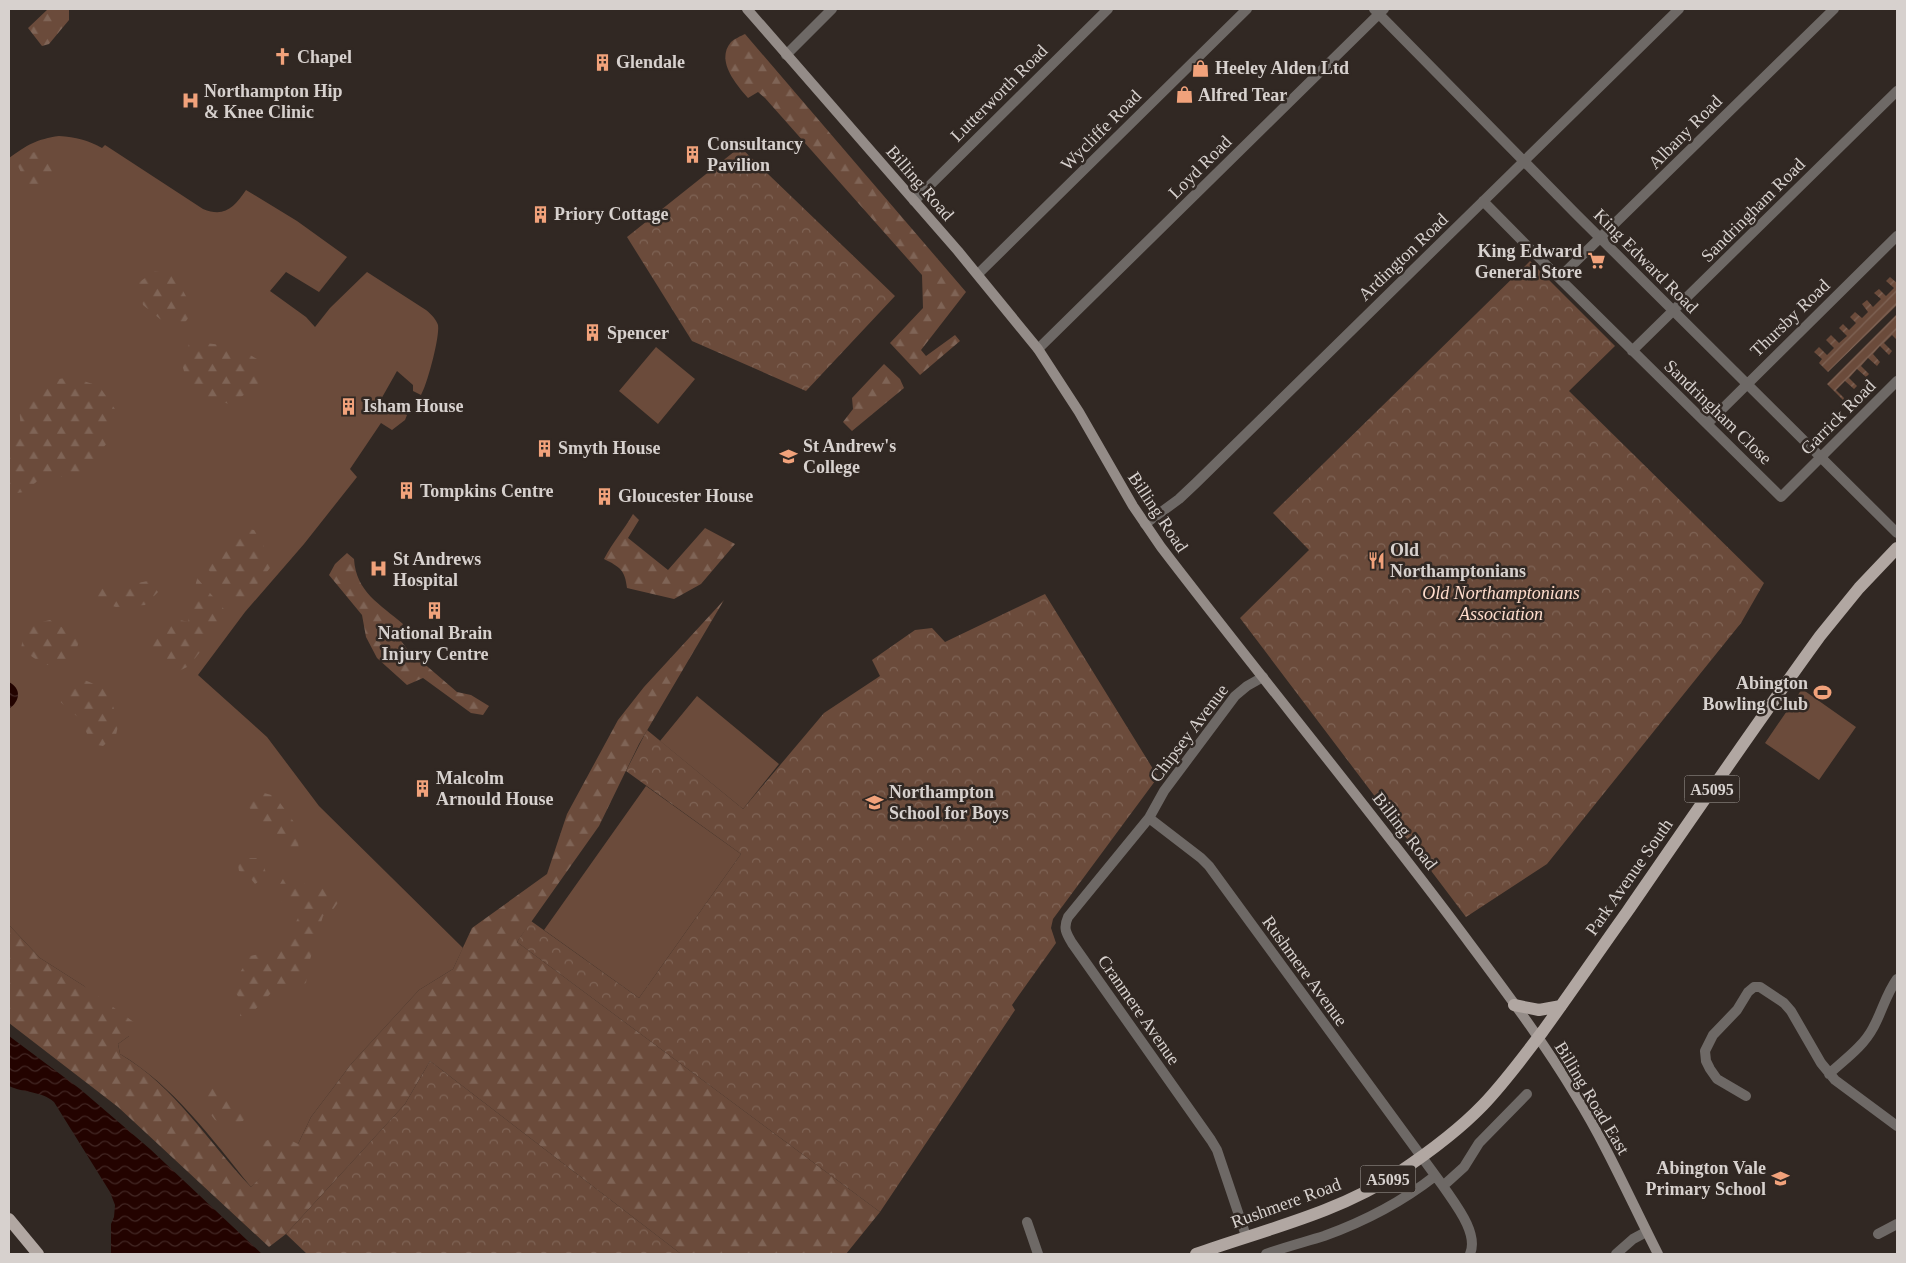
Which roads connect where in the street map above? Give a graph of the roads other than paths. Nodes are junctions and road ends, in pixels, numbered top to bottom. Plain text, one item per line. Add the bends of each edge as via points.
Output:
1 (747, 9) edge
2 (832, 9) edge
3 (1108, 9) edge
4 (1247, 9) edge
5 (1679, 9) edge
6 (1834, 9) edge
7 (1379, 10) edge
8 (786, 54) junction
9 (1897, 91) edge
10 (1524, 161) junction
11 (914, 201) junction
12 (1483, 201) junction
13 (1897, 236) edge
14 (1600, 238) junction
15 (978, 274) junction
16 (1559, 278) junction
17 (1674, 311) junction
18 (1038, 349) junction
19 (1632, 351) junction
20 (1897, 381) edge
21 (1746, 384) junction
22 (1707, 424) junction
23 (1821, 457) junction
24 (1781, 497) joint
25 (1145, 524) junction
26 (1897, 533) edge
27 (1897, 548) edge
28 (1264, 677) junction
29 (1149, 818) junction
30 (1897, 979) edge
31 (1514, 1005) junction
32 (1561, 1006) junction
33 (1537, 1038) junction
34 (1829, 1074) junction
35 (1527, 1094) dead end
36 (1746, 1096) dead end
37 (1897, 1126) edge
38 (1421, 1157) junction
39 (1435, 1176) junction
40 (1443, 1186) junction
41 (9, 1220) edge
42 (1027, 1222) dead end
43 (1897, 1224) edge
44 (1646, 1232) junction
45 (1878, 1234) dead end
46 (1246, 1236) junction
47 (38, 1254) edge
48 (1038, 1254) edge
49 (1196, 1254) edge
50 (1266, 1254) edge
51 (1470, 1254) edge
52 (1616, 1254) edge
53 (1658, 1254) edge

1 - 8 street, Billing Road
2 - 8 street
3 - 11 street, Lutterworth Road
4 - 15 street, Wycliffe Road
5 - 10 street, Ardington Road
6 - 14 street, Albany Road
7 - 10 street, King Edward Road
7 - 18 street, Loyd Road
8 - 11 street, Billing Road
9 - 17 street, Sandringham Road
10 - 12 street, Ardington Road
10 - 14 street, King Edward Road
11 - 15 street, Billing Road
12 - 16 street, Sandringham Close
12 - 25 street, Ardington Road via 1196,483
13 - 21 street, Thursby Road
14 - 16 street, Albany Road
14 - 17 street, King Edward Road
15 - 18 street, Billing Road
16 - 19 street, Sandringham Close
17 - 19 street, Sandringham Road
17 - 21 street, King Edward Road
18 - 25 street, Billing Road
19 - 22 street, Sandringham Close
20 - 23 street, Garrick Road
21 - 22 street, Thursby Road
21 - 23 street, King Edward Road
22 - 24 street, Sandringham Close
23 - 24 street, Garrick Road
23 - 26 street, King Edward Road
25 - 28 street, Billing Road
27 - 32 main road, Park Avenue South / A5095 via 1820,636
28 - 29 street, Chipsey Avenue via 1235,696 1164,791
28 - 31 street, Billing Road via 1381,826
29 - 38 street, Rushmere Avenue via 1209,866
29 - 46 street, Cranmere Avenue via 1068,917 1064,924 1066,933 1211,1140
30 - 34 street via 1865,1041
31 - 32 main road via 1539,1010
31 - 33 street, Billing Road
32 - 33 main road, Park Avenue South / A5095
33 - 38 main road, Rushmere Road / A5095 via 1484,1104
33 - 44 street, Billing Road East via 1576,1096
34 - 36 street via 1791,1011 1771,993 1754,987 1713,1035 1705,1051 1706,1061 1717,1079
34 - 37 street
35 - 40 street via 1479,1143 1464,1167
38 - 39 street, Rushmere Avenue
38 - 46 main road, Rushmere Road / A5095 via 1396,1175 1342,1202
39 - 40 street, Rushmere Avenue
39 - 50 street via 1356,1223
40 - 51 street, Rushmere Avenue via 1472,1236
41 - 47 main road
42 - 48 street
43 - 45 street
44 - 52 street
44 - 53 street, Billing Road East
46 - 49 main road, Rushmere Road / A5095

